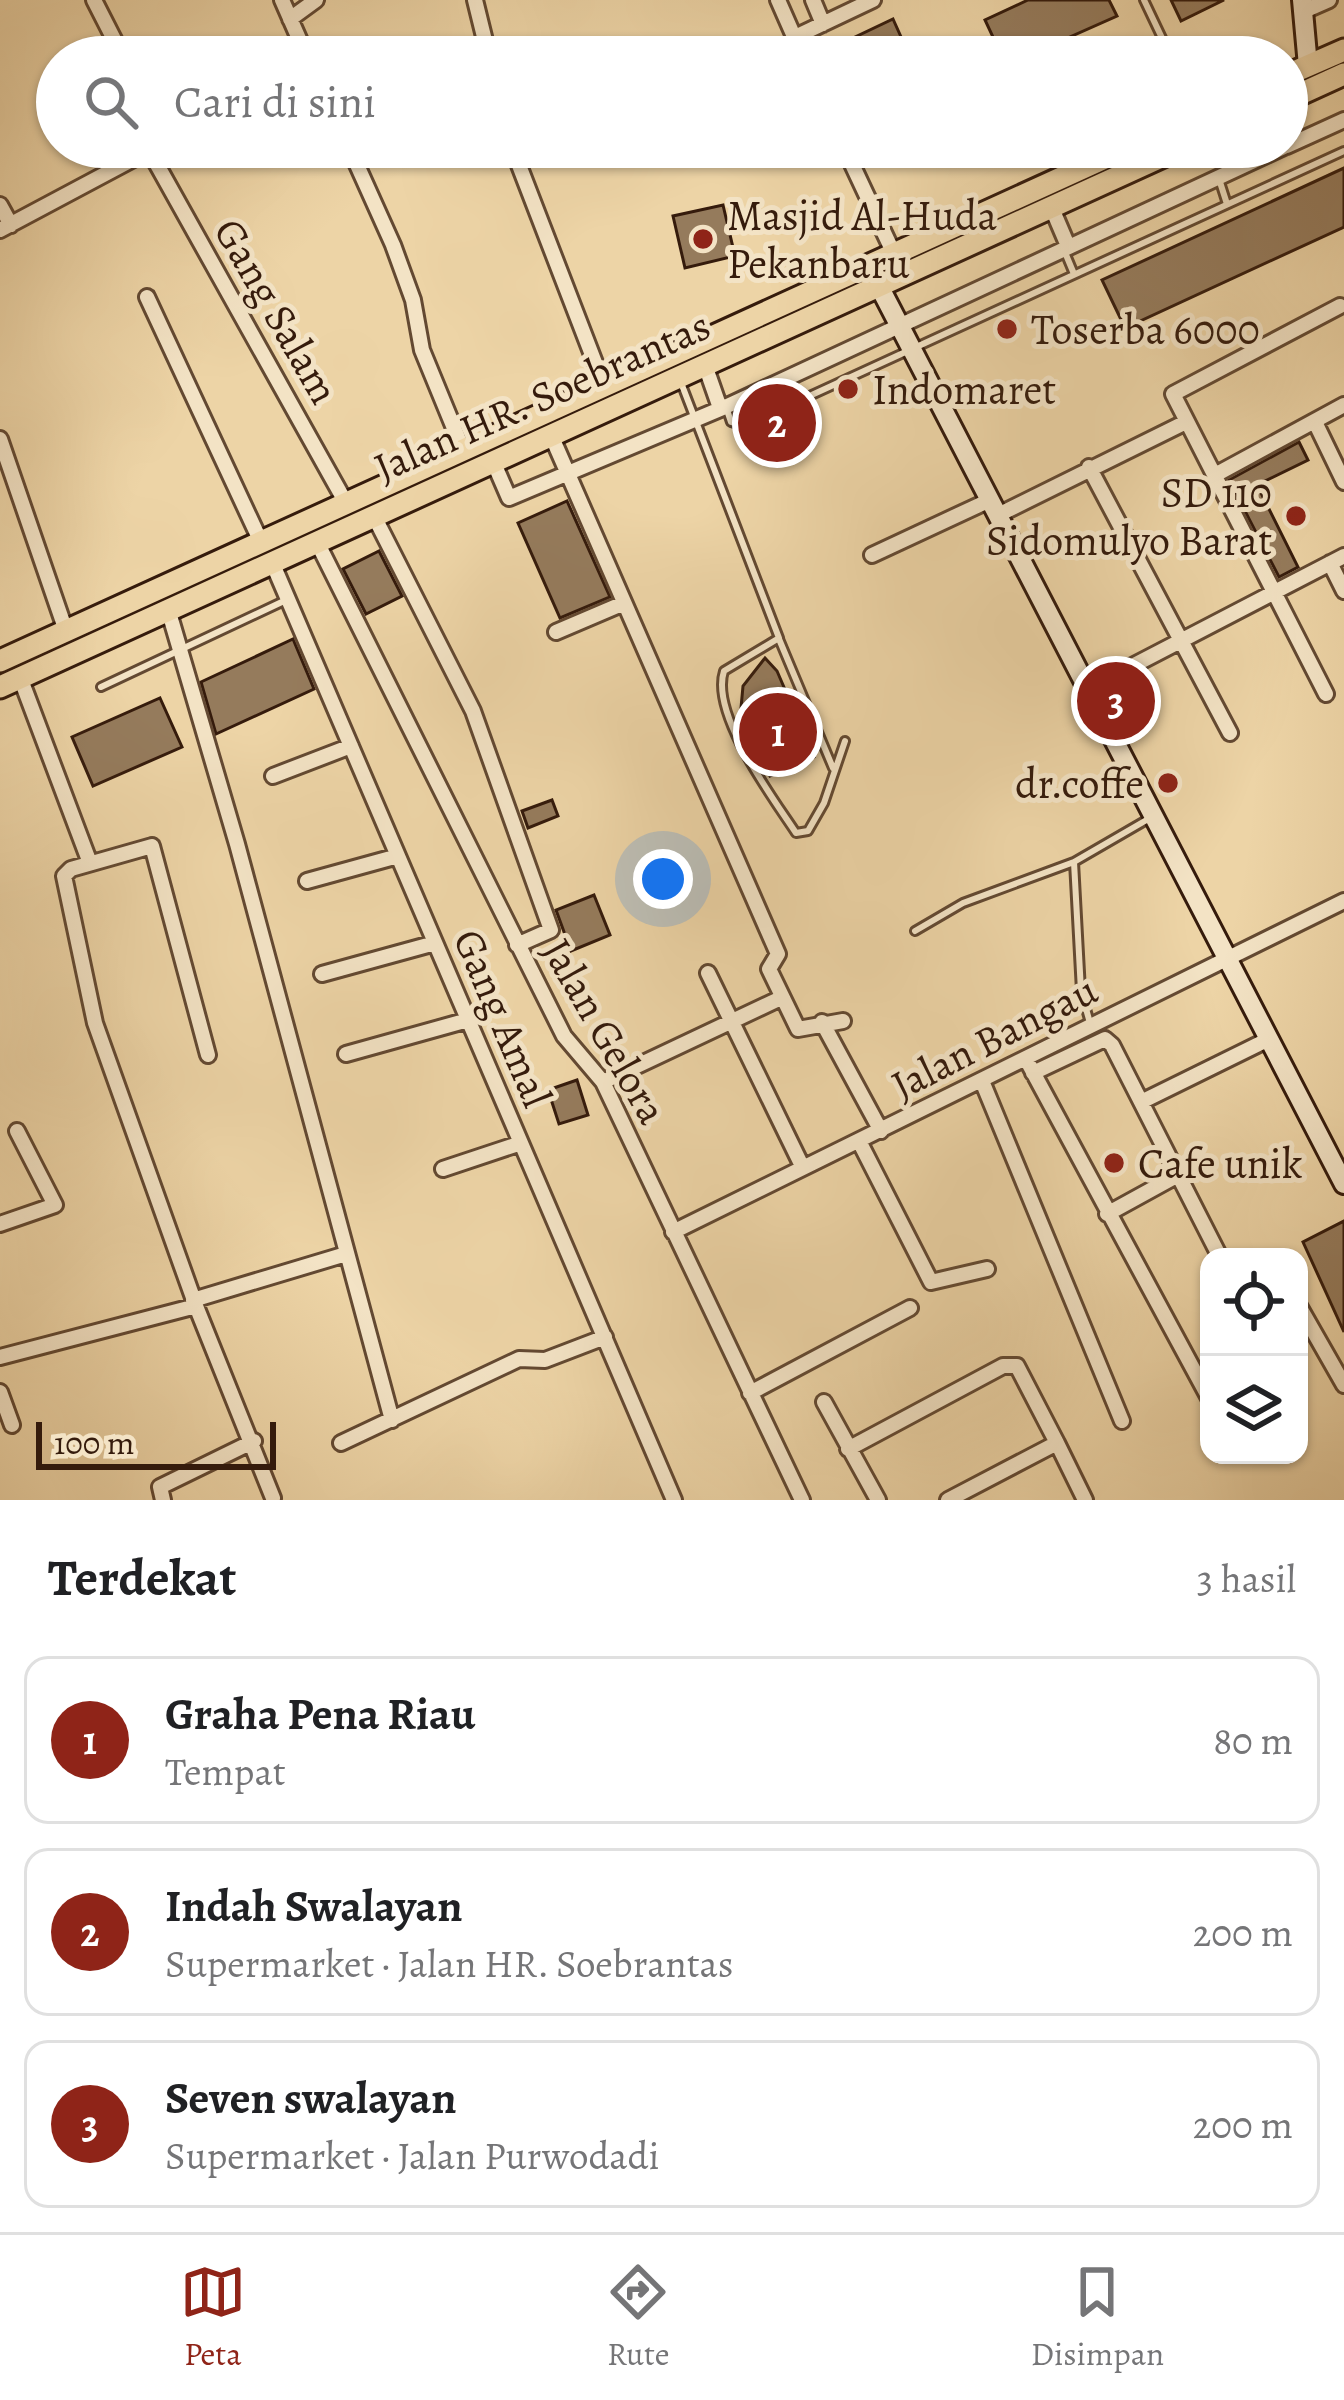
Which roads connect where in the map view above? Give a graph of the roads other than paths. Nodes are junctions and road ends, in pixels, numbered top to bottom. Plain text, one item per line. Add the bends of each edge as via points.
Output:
1 (94, 0) edge
2 (282, 0) edge
3 (316, 0) edge
4 (475, 0) edge
5 (778, 0) edge
6 (813, 0) edge
7 (874, 0) edge
8 (1144, 0) edge
9 (1329, 0) edge
10 (1303, 6) edge
11 (290, 19) junction
12 (824, 24) junction
13 (112, 36) edge
14 (298, 36) edge
15 (484, 36) edge
16 (794, 36) edge
17 (799, 36) edge
18 (1161, 36) edge
19 (1301, 36) edge
20 (1344, 50) edge
21 (1308, 66) edge
22 (1344, 74) edge
23 (1308, 90) edge
24 (1344, 120) edge
25 (1308, 136) edge
26 (1344, 151) edge
27 (1308, 167) edge
28 (119, 168) edge
29 (163, 168) edge
30 (358, 168) edge
31 (520, 168) edge
32 (854, 168) edge
33 (1083, 168) edge
34 (1136, 168) edge
35 (1238, 168) edge
36 (1306, 168) edge
37 (1218, 177) junction
38 (1226, 204) junction
39 (0, 205) edge
40 (1051, 206) junction
41 (5, 228) edge
42 (1065, 247) junction
43 (894, 254) junction
44 (1074, 274) junction
45 (878, 284) junction
46 (148, 297) dead end
47 (1340, 306) dead end
48 (898, 323) junction
49 (911, 349) junction
50 (705, 365) junction
51 (679, 377) junction
52 (604, 386) junction
53 (1344, 405) edge
54 (722, 408) junction
55 (697, 418) junction
56 (1186, 422) junction
57 (1315, 422) junction
58 (551, 435) junction
59 (0, 439) edge
60 (463, 450) junction
61 (493, 461) junction
62 (1089, 467) junction
63 (567, 471) junction
64 (1215, 475) junction
65 (1344, 482) edge
66 (346, 503) junction
67 (994, 507) junction
68 (374, 516) junction
69 (317, 542) junction
70 (266, 552) junction
71 (872, 556) dead end
72 (1337, 560) edge
73 (1344, 590) edge
74 (1275, 592) junction
75 (288, 599) junction
76 (624, 603) junction
77 (168, 610) junction
78 (66, 631) junction
79 (556, 632) dead end
80 (779, 638) junction
81 (1183, 640) junction
82 (183, 649) junction
83 (0, 661) edge
84 (10, 682) edge
85 (101, 688) dead end
86 (1088, 689) junction
87 (1326, 694) dead end
88 (1230, 733) dead end
89 (845, 741) dead end
90 (351, 746) junction
91 (833, 768) junction
92 (272, 776) dead end
93 (1154, 816) junction
94 (398, 856) junction
95 (1074, 862) junction
96 (90, 863) junction
97 (307, 881) dead end
98 (1344, 901) edge
99 (915, 931) dead end
100 (435, 943) junction
101 (518, 946) junction
102 (1227, 957) junction
103 (708, 973) dead end
104 (322, 974) dead end
105 (781, 998) junction
106 (468, 1019) junction
107 (730, 1021) junction
108 (843, 1021) dead end
109 (822, 1022) junction
110 (1091, 1026) junction
111 (1269, 1040) junction
112 (346, 1054) dead end
113 (208, 1055) dead end
114 (1029, 1066) junction
115 (982, 1081) junction
116 (603, 1082) junction
117 (1141, 1102) junction
118 (17, 1131) dead end
119 (881, 1131) junction
120 (859, 1141) junction
121 (521, 1144) junction
122 (803, 1168) junction
123 (443, 1169) dead end
124 (1178, 1175) junction
125 (1344, 1184) edge
126 (1107, 1214) junction
127 (0, 1224) edge
128 (673, 1232) junction
129 (1215, 1248) edge
130 (346, 1254) junction
131 (987, 1269) dead end
132 (194, 1303) junction
133 (910, 1308) dead end
134 (1308, 1322) edge
135 (604, 1337) junction
136 (0, 1358) edge
137 (1200, 1382) edge
138 (1344, 1385) edge
139 (0, 1392) edge
140 (750, 1393) junction
141 (824, 1402) dead end
142 (392, 1420) junction
143 (1122, 1421) dead end
144 (12, 1425) dead end
145 (254, 1441) junction
146 (341, 1443) dead end
147 (1057, 1443) junction
148 (848, 1449) junction
149 (673, 1497) edge
150 (273, 1498) edge
151 (163, 1500) edge
152 (656, 1500) edge
153 (802, 1500) edge
154 (878, 1500) edge
155 (948, 1500) edge
156 (1085, 1500) edge

1 - 13 street
2 - 11 street
3 - 11 street
4 - 15 street
5 - 16 street
6 - 12 street
7 - 12 street
8 - 18 lane
9 - 10 street
10 - 19 street
11 - 14 street
12 - 17 street
20 - 21 main road
22 - 23 main road
24 - 25 street
26 - 27 lane
28 - 41 street
29 - 66 street, Gang Salam
30 - 60 street
31 - 52 street
32 - 43 street
33 - 43 main road, Jalan HR. Soebrantas
34 - 40 main road, Jalan HR. Soebrantas
35 - 37 street
36 - 38 lane
37 - 38 lane
37 - 42 street
38 - 44 lane
39 - 41 street
40 - 42 street
40 - 45 main road, Jalan HR. Soebrantas
42 - 44 lane
42 - 48 street
43 - 52 main road, Jalan HR. Soebrantas
44 - 49 lane
45 - 48 street
45 - 50 main road, Jalan HR. Soebrantas
46 - 70 street, Gang Amal
47 - 56 street via 1178,388 1173,394
48 - 49 street
48 - 54 street
49 - 54 lane via 744,426
49 - 67 street
50 - 51 main road, Jalan HR. Soebrantas
50 - 54 street
51 - 55 lane
51 - 58 main road, Jalan HR. Soebrantas
52 - 60 main road, Jalan HR. Soebrantas
53 - 57 street
54 - 55 street
55 - 63 street
55 - 80 lane
56 - 62 street
56 - 64 street
57 - 64 street
57 - 65 street
58 - 61 main road, Jalan HR. Soebrantas
58 - 63 street
59 - 78 street
60 - 66 main road, Jalan HR. Soebrantas
61 - 63 street via 509,498
61 - 68 main road, Jalan HR. Soebrantas
62 - 67 street
62 - 81 street
63 - 76 street
64 - 74 street
66 - 70 main road, Jalan HR. Soebrantas
67 - 71 street
67 - 86 street
68 - 69 main road, Jalan HR. Soebrantas
68 - 101 street via 473,711 520,831 551,930
69 - 70 main road, Jalan HR. Soebrantas
69 - 101 street, Jalan Gelora
70 - 75 street, Gang Amal
70 - 77 main road, Jalan HR. Soebrantas
70 - 78 main road, Jalan HR. Soebrantas
72 - 73 street
72 - 74 street
74 - 81 street
74 - 87 street
75 - 82 lane
75 - 90 street, Gang Amal
76 - 79 street
76 - 105 street via 778,954 769,969
77 - 82 street
77 - 84 main road, Jalan HR. Soebrantas
78 - 83 main road, Jalan HR. Soebrantas
80 - 91 lane
80 - 91 lane via 739,658 721,680 748,760 802,836 824,803
81 - 86 street
81 - 88 street
82 - 85 lane
82 - 130 street
84 - 96 street
86 - 93 street
89 - 91 lane
90 - 92 street
90 - 94 street, Gang Amal
93 - 95 lane
93 - 102 street
94 - 97 street
94 - 100 street, Gang Amal
95 - 99 lane via 963,903
95 - 110 lane via 1081,991
96 - 113 street via 152,846
96 - 132 street via 64,876 95,1024
98 - 102 street, Jalan Bangau
100 - 104 street
100 - 106 street, Gang Amal
101 - 116 street, Jalan Gelora via 564,1036
102 - 110 street, Jalan Bangau
102 - 111 street
103 - 107 street
105 - 107 street
105 - 109 street via 798,1029
106 - 112 street
106 - 121 street, Gang Amal
107 - 116 street
107 - 122 street
108 - 109 street
109 - 119 street
110 - 114 street, Jalan Bangau
111 - 117 street
111 - 125 street
114 - 115 street, Jalan Bangau
114 - 117 street via 1105,1039
114 - 126 street
115 - 119 street, Jalan Bangau
115 - 143 street
116 - 128 street, Jalan Gelora
117 - 124 street
118 - 127 street via 55,1205
119 - 120 street, Jalan Bangau
120 - 122 street, Jalan Bangau
120 - 131 street via 932,1282
121 - 123 street
121 - 135 street, Gang Amal
122 - 128 street, Jalan Bangau
124 - 126 street
124 - 129 street
126 - 137 street
128 - 140 street, Jalan Gelora
130 - 132 street
130 - 142 street
132 - 136 street
132 - 145 street
133 - 140 street
134 - 138 street
135 - 142 street via 545,1360 519,1359
135 - 149 street, Gang Amal
139 - 144 street
140 - 153 street, Jalan Gelora
141 - 148 street
142 - 146 street
145 - 150 street
145 - 151 street via 160,1487
147 - 148 street via 1017,1366 1003,1366
147 - 155 street
147 - 156 street
148 - 154 street
149 - 152 street

